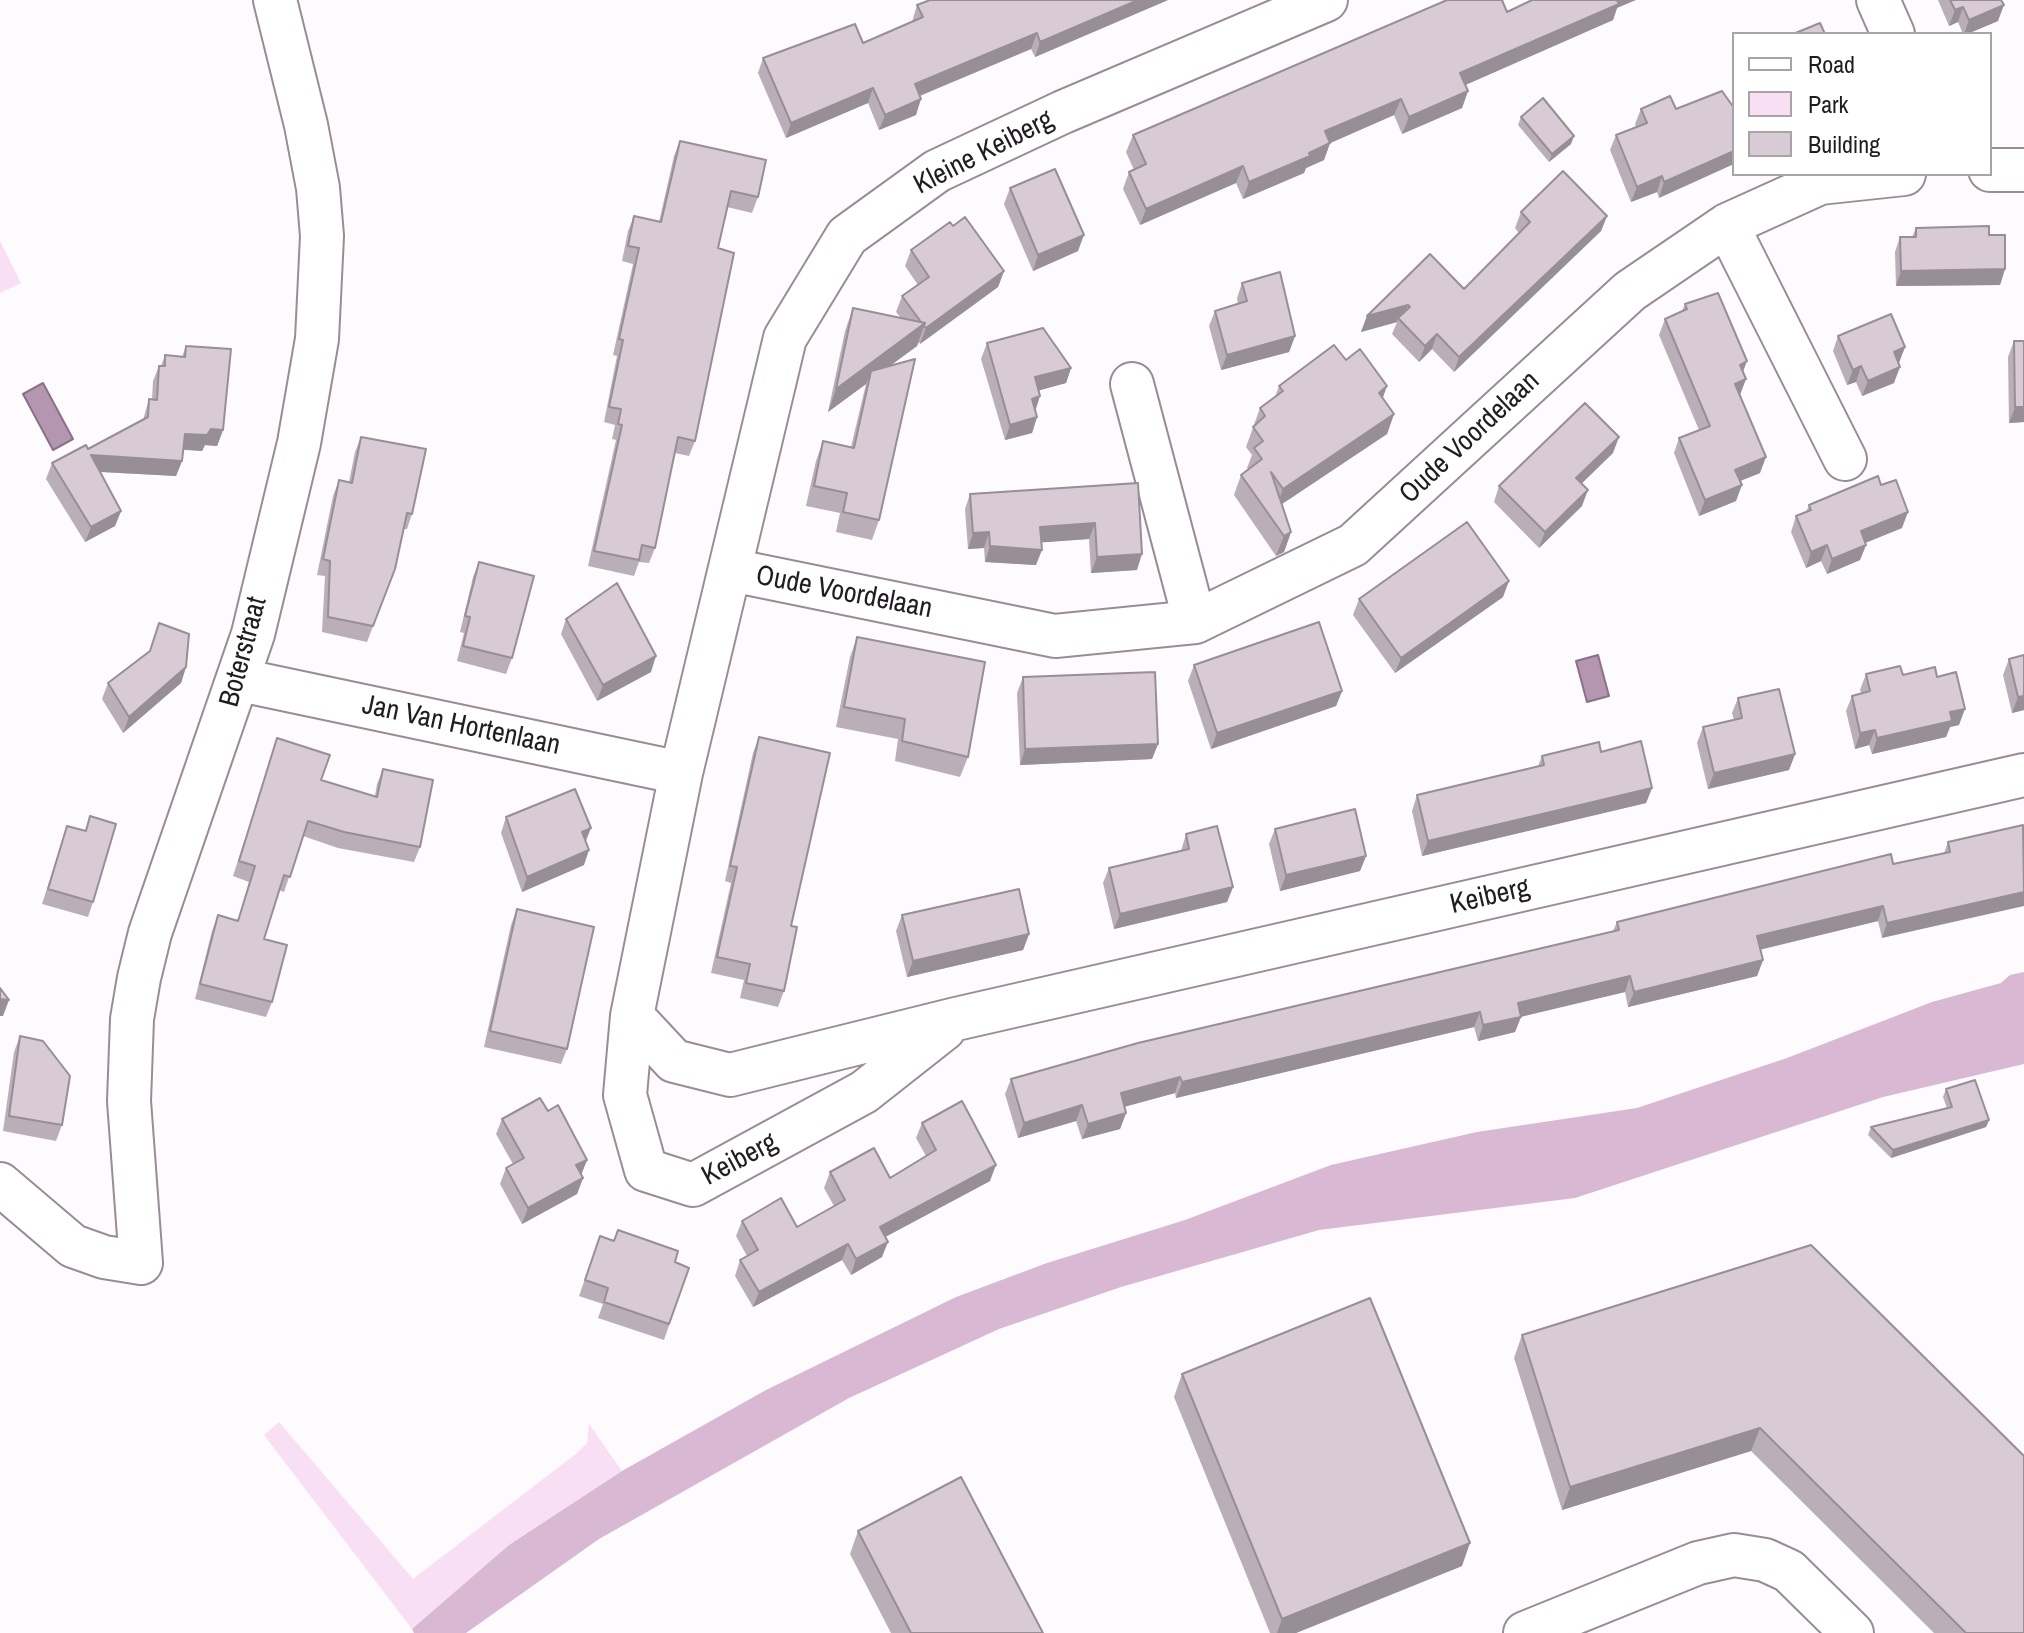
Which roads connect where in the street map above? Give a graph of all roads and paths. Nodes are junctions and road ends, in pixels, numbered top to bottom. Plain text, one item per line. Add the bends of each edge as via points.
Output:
1 (1326, 0) edge
2 (1878, 0) edge
3 (279, 18) edge
4 (1892, 32) edge
5 (1992, 170) edge
6 (2024, 170) edge
7 (1885, 176) edge
8 (1727, 225) junction
9 (1132, 384) dead end
10 (1845, 459) dead end
11 (731, 570) junction
12 (1195, 622) junction
13 (240, 680) junction
14 (681, 773) junction
15 (2024, 775) edge
16 (632, 1016) junction
17 (956, 1019) junction
18 (0, 1184) edge
19 (1525, 1633) edge
20 (1852, 1633) edge

1 - 11 street, Kleine Keiberg via 937,171 847,236 785,338
2 - 4 street
3 - 13 street, Boterstraat via 318,188 322,281 299,443
5 - 6 street
7 - 8 street, Oude Voordelaan via 1820,183
8 - 10 street
8 - 12 street, Oude Voordelaan via 1630,291 1353,545
9 - 12 street
11 - 12 street, Oude Voordelaan via 1055,636
11 - 14 street, Keiberg
13 - 14 street, Jan Van Hortenlaan
13 - 18 street, Boterstraat via 150,933 136,992 129,1101 141,1263 73,1246
14 - 16 street, Keiberg
15 - 17 street, Keiberg
16 - 17 street, Keiberg via 674,1061 730,1075
16 - 17 street, Keiberg via 625,1095 646,1170 693,1185 864,1092
19 - 20 street via 1698,1563 1734,1555 1789,1571

